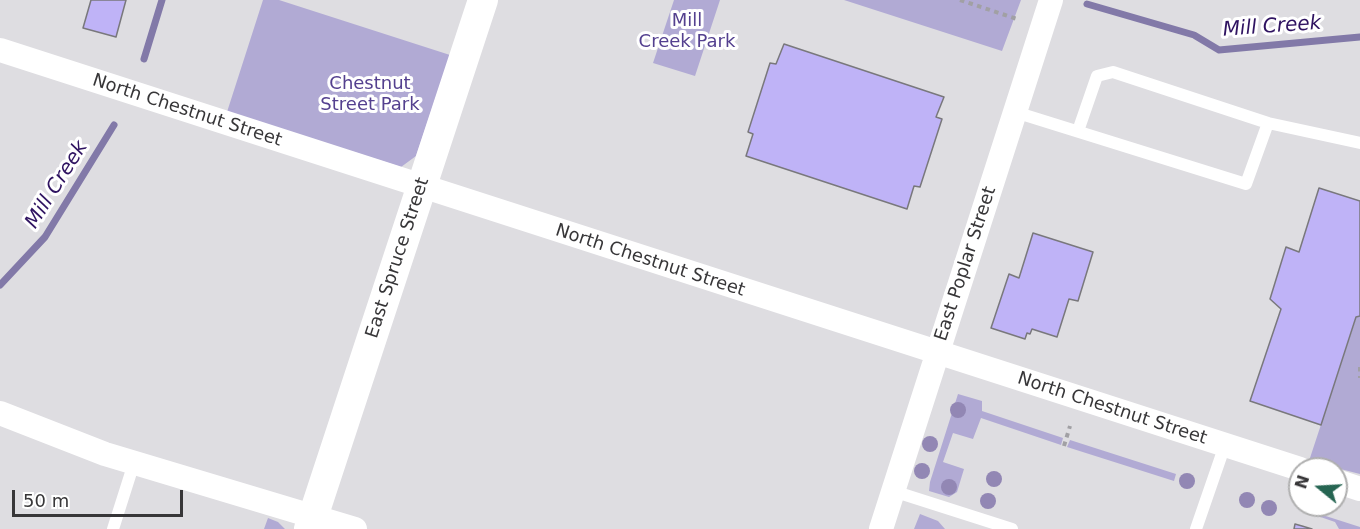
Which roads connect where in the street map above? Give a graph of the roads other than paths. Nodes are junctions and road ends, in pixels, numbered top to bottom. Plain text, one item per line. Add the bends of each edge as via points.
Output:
1 (483, 0) edge
2 (1051, 0) edge
3 (0, 50) edge
4 (1014, 112) junction
5 (1268, 123) junction
6 (1078, 131) junction
7 (1360, 143) edge
8 (421, 187) junction
9 (937, 354) junction
10 (0, 413) edge
11 (1225, 445) junction
12 (134, 463) junction
13 (1288, 465) edge
14 (893, 491) junction
15 (312, 522) edge
16 (112, 529) edge
17 (355, 529) edge
18 (881, 529) edge
19 (1012, 529) edge
20 (1196, 529) edge

1 - 8 street, East Spruce Street
2 - 4 street, East Poplar Street
3 - 8 street, North Chestnut Street
4 - 6 lane
4 - 9 street, East Poplar Street
5 - 6 lane via 1113,72 1097,76
5 - 6 lane via 1246,184
5 - 7 lane
8 - 9 street, North Chestnut Street
8 - 15 street, East Spruce Street
9 - 11 street, North Chestnut Street
9 - 14 street, East Poplar Street
10 - 12 street
11 - 13 street, North Chestnut Street
11 - 20 lane
12 - 15 street
12 - 16 lane
14 - 18 street, East Poplar Street
14 - 19 lane
15 - 17 street

